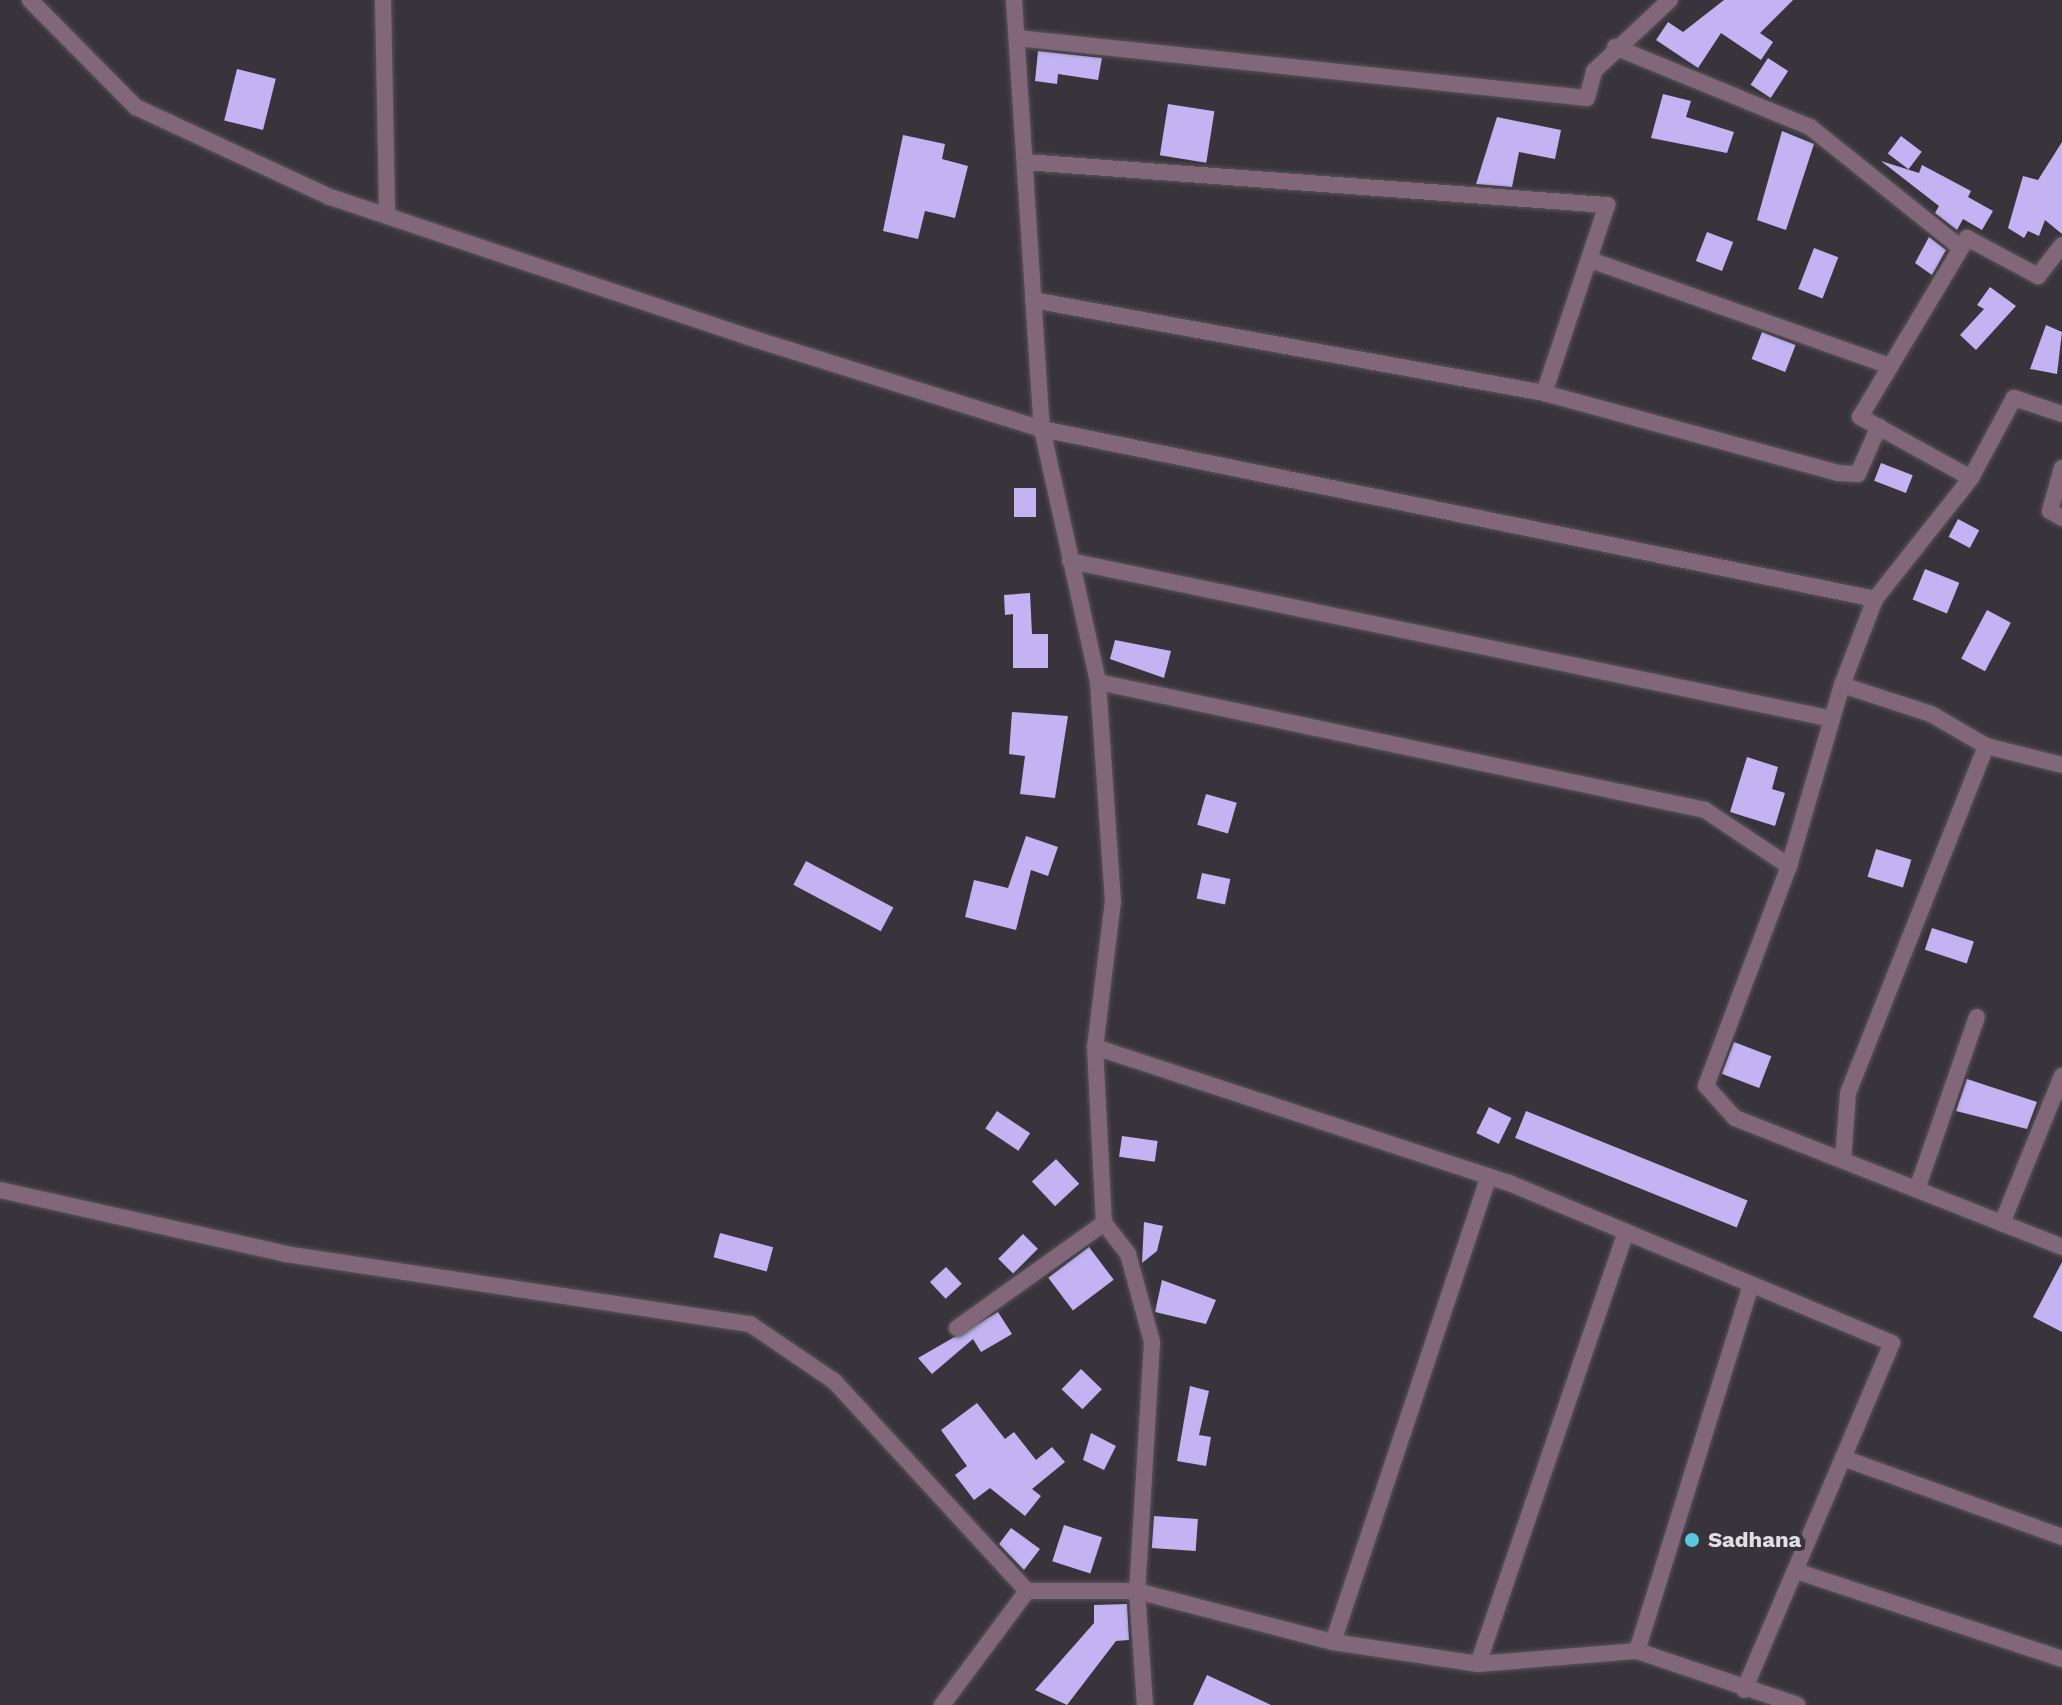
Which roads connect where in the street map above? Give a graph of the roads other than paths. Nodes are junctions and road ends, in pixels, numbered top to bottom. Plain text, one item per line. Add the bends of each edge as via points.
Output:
1 (30, 0) edge
2 (383, 0) edge
3 (1014, 0) edge
4 (1670, 0) edge
5 (1017, 38) junction
6 (1615, 47) junction
7 (1025, 162) junction
8 (387, 216) junction
9 (2062, 245) edge
10 (1961, 248) junction
11 (1593, 261) junction
12 (1033, 300) junction
13 (1890, 366) junction
14 (1544, 393) junction
15 (2062, 414) edge
16 (1879, 426) junction
17 (1042, 429) junction
18 (2062, 468) edge
19 (1971, 478) junction
20 (2062, 518) edge
21 (1070, 561) junction
22 (1875, 599) junction
23 (1098, 682) junction
24 (1842, 685) junction
25 (1832, 719) junction
26 (1986, 746) junction
27 (2062, 765) edge
28 (1789, 866) junction
29 (1977, 1017) dead end
30 (1095, 1047) junction
31 (2062, 1076) edge
32 (1843, 1160) junction
33 (1489, 1177) junction
34 (1917, 1189) junction
35 (0, 1190) edge
36 (1104, 1223) junction
37 (2002, 1223) junction
38 (1626, 1232) junction
39 (2062, 1247) edge
40 (1751, 1284) junction
41 (957, 1328) dead end
42 (1843, 1458) junction
43 (2062, 1537) edge
44 (1796, 1571) junction
45 (1027, 1591) junction
46 (1137, 1591) junction
47 (1333, 1642) junction
48 (1637, 1651) junction
49 (2062, 1659) edge
50 (1478, 1664) junction
51 (1744, 1690) junction
52 (942, 1705) edge
53 (1145, 1705) edge
54 (1797, 1705) edge

1 - 8 street via 136,107
2 - 8 street
3 - 5 street
4 - 6 street
5 - 6 street via 1587,98 1594,71
5 - 7 street
6 - 10 street via 1810,127
7 - 11 street via 1607,205
7 - 12 street
8 - 17 street
9 - 10 street via 2038,276 1967,238
10 - 13 street
11 - 13 street
11 - 14 street
12 - 14 street
12 - 17 street
13 - 16 street via 1860,417
14 - 16 street via 1838,473 1858,474
15 - 19 street via 2014,398
16 - 19 street
17 - 21 street
17 - 22 street
18 - 20 street via 2050,511
19 - 22 street
21 - 23 street
21 - 25 street
22 - 24 street
23 - 28 street via 1705,810
23 - 30 street via 1113,901
24 - 25 street
24 - 26 street via 1931,714
25 - 28 street
26 - 27 street
26 - 32 street via 1848,1093
28 - 32 street via 1706,1086 1735,1118
29 - 34 street
30 - 33 street
30 - 36 street
31 - 37 street
32 - 34 street
33 - 38 street
33 - 47 street
34 - 37 street
35 - 45 street via 286,1254 750,1324 834,1381
36 - 41 street
36 - 46 street via 1128,1254 1152,1342
37 - 39 street
38 - 40 street
38 - 50 street
40 - 42 street via 1892,1343
40 - 48 street
42 - 43 street
42 - 44 street
44 - 49 street
44 - 51 street
45 - 46 street
45 - 52 street
46 - 47 street
46 - 53 street
47 - 50 street
48 - 50 street
48 - 51 street
51 - 54 street

